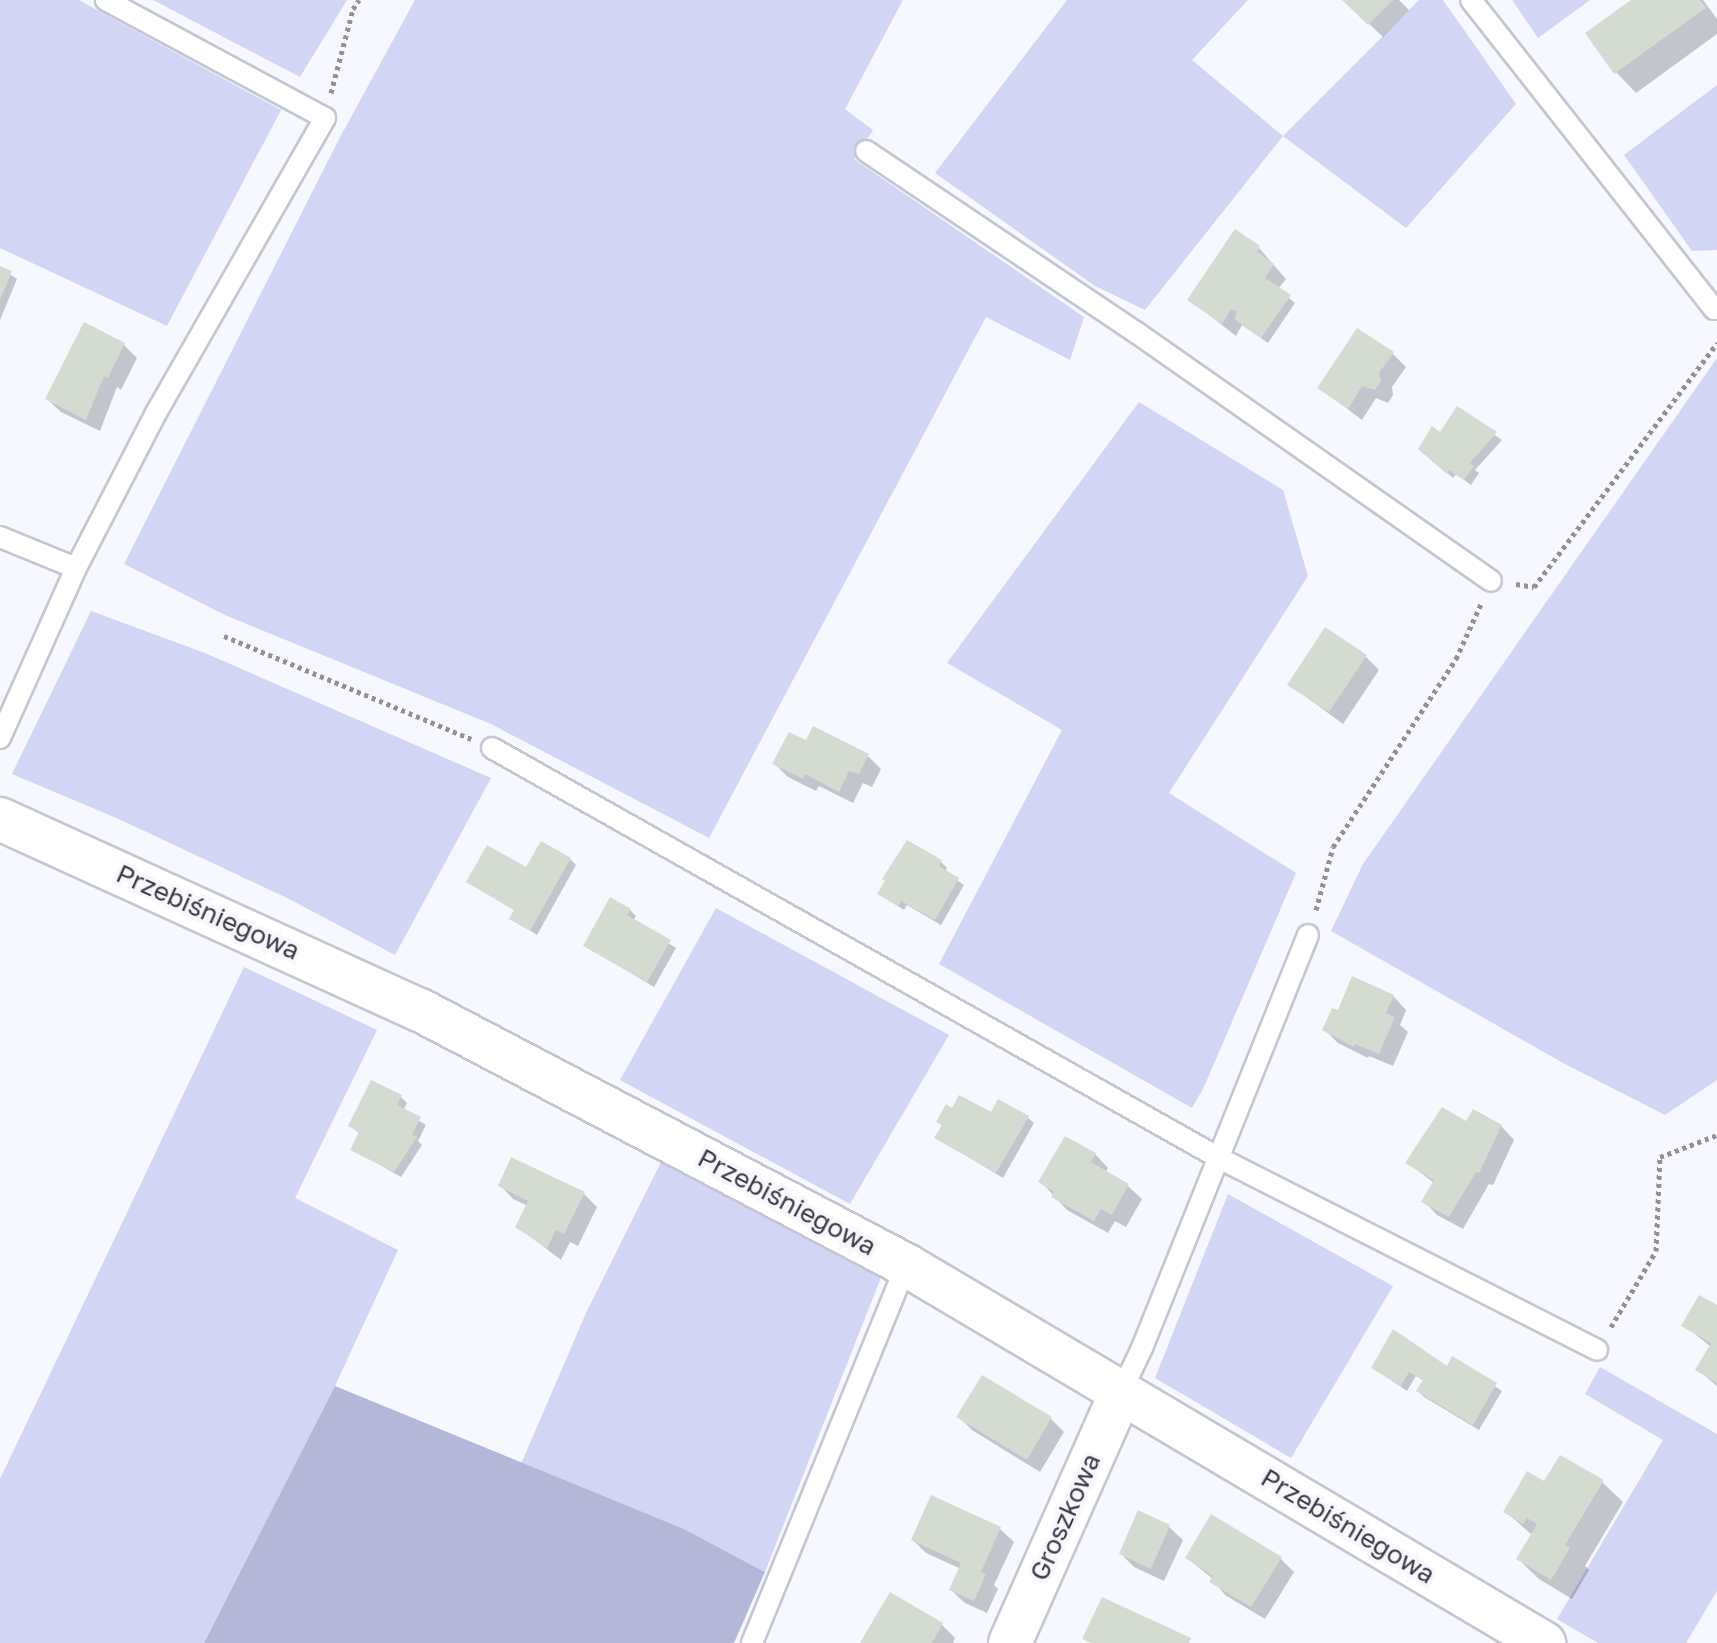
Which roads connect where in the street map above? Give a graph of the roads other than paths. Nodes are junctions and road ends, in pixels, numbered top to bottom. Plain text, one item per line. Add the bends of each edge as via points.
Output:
1 (106, 0) edge
2 (1471, 0) edge
3 (866, 151) dead end
4 (1717, 308) edge
5 (0, 537) edge
6 (76, 568) junction
7 (1491, 581) road end
8 (0, 738) edge
9 (492, 748) road end
10 (0, 819) edge
11 (1308, 935) road end
12 (1219, 1158) junction
13 (906, 1265) junction
14 (1597, 1350) road end
15 (1121, 1392) junction
16 (1540, 1642) edge
17 (752, 1643) edge
18 (1010, 1643) edge

1 - 6 lane via 325,118 156,413
2 - 4 lane
3 - 7 lane
5 - 6 lane
6 - 8 lane
9 - 12 lane
10 - 13 street, Przebiśniegowa via 345,972
11 - 12 lane
12 - 14 lane
12 - 15 lane
13 - 15 street, Przebiśniegowa
13 - 17 lane
15 - 16 street, Przebiśniegowa
15 - 18 street, Groszkowa

